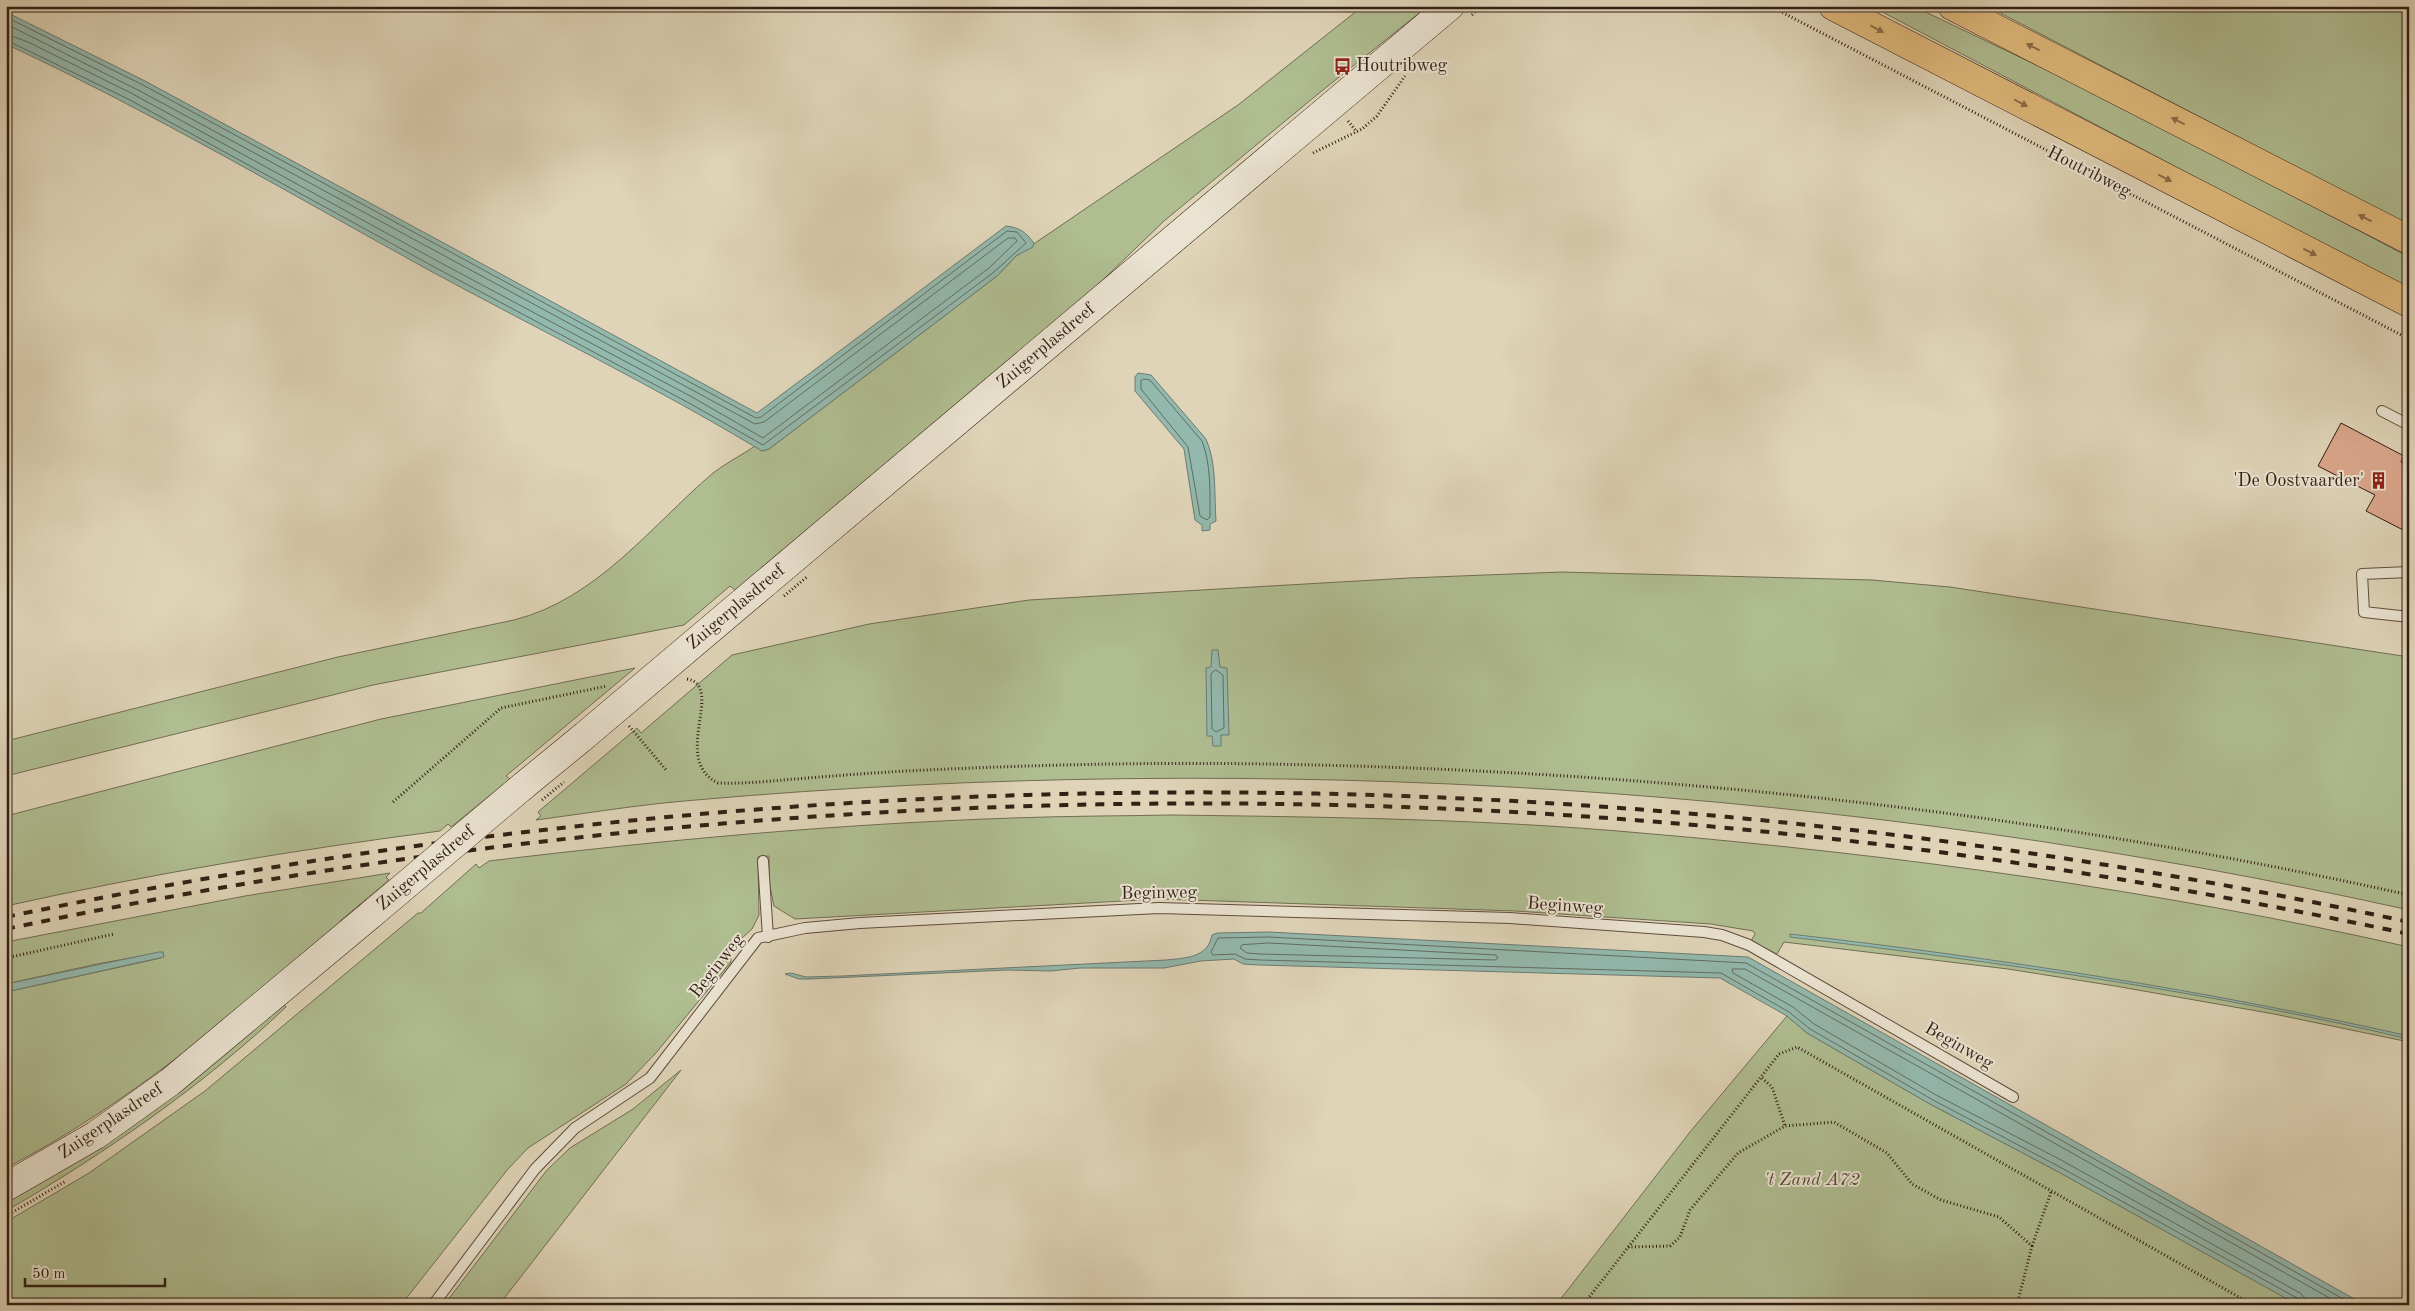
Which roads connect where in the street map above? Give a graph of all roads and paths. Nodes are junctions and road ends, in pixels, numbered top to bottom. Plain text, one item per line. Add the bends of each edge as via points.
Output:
1 (1450, 6) edge
2 (1770, 6) edge
3 (1833, 6) edge
4 (1952, 6) edge
5 (1348, 121) dead end
6 (1357, 132) dead end
7 (2409, 240) edge
8 (2409, 303) edge
9 (2409, 339) edge
10 (2382, 411) dead end
11 (2409, 425) edge
12 (2409, 572) edge
13 (2409, 617) edge
14 (682, 678) dead end
15 (611, 686) dead end
16 (630, 726) dead end
17 (667, 771) dead end
18 (394, 802) dead end
19 (763, 861) dead end
20 (2409, 895) edge
21 (114, 934) dead end
22 (768, 937) junction
23 (6, 958) edge
24 (1762, 1078) junction
25 (2013, 1097) dead end
26 (1785, 1126) junction
27 (6, 1187) edge
28 (2051, 1192) junction
29 (2032, 1246) junction
30 (1628, 1247) junction
31 (433, 1305) edge
32 (1583, 1305) edge
33 (2010, 1305) edge
34 (2253, 1305) edge

1 - 27 main road, Zuigerplasdreef, bridge via 170,1082 96,1135
2 - 9 path, Houtribweg
3 -> 8 main road, Houtribweg
7 -> 4 main road
5 - 6 path
10 - 11 lane
12 - 13 lane via 2362,574 2364,612
14 - 20 path via 692,680 700,688 702,703 696,752 700,768 708,778 718,783 955,769 1122,764 1261,764 1530,772 1710,786 1903,807 2113,838
15 - 18 path via 500,708
16 - 17 path
19 - 22 lane
21 - 23 path
22 - 25 lane, Beginweg via 805,928 860,923 1159,908 1510,918 1704,932 1749,945
22 - 31 lane, Beginweg via 758,938 650,1078 575,1128 535,1169
24 - 26 path via 1772,1087
24 - 28 path via 1779,1054 1797,1047
24 - 30 path
26 - 29 path via 1834,1122 1887,1153 1912,1184 1941,1200 1999,1217
26 - 30 path via 1738,1153 1690,1210 1680,1236 1670,1246
28 - 29 path
28 - 34 path
29 - 33 path via 2019,1297
30 - 32 path

